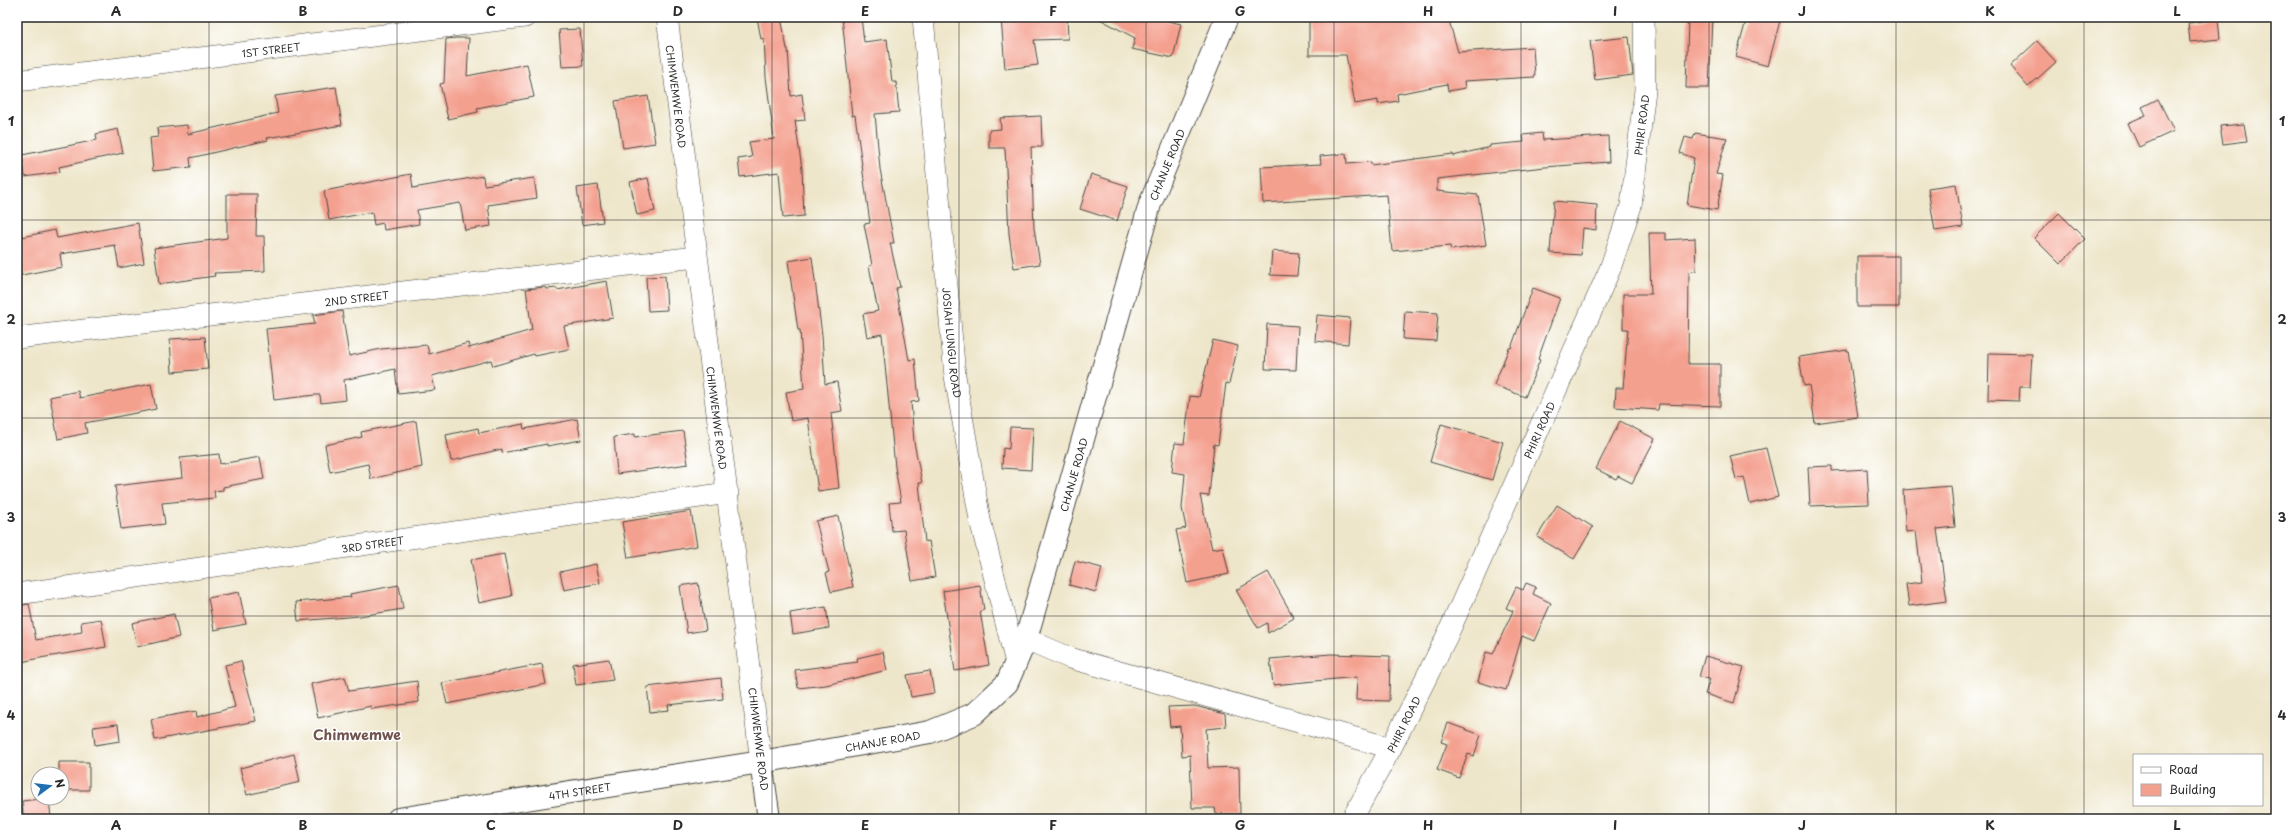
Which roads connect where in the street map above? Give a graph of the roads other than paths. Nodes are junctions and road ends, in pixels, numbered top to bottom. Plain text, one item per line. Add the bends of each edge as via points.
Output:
1 (525, 17) edge
2 (667, 17) edge
3 (923, 17) edge
4 (1226, 17) edge
5 (1644, 17) edge
6 (17, 81) edge
7 (696, 257) junction
8 (17, 338) edge
9 (728, 493) junction
10 (17, 594) edge
11 (1026, 639) junction
12 (1016, 663) junction
13 (1391, 748) junction
14 (761, 762) junction
15 (398, 819) edge
16 (770, 819) edge
17 (1352, 819) edge

1 - 6 street, 1ST STREET
2 - 7 street, CHIMWEMWE ROAD
3 - 12 street, JOSIAH LUNGU ROAD via 955,376 980,520
4 - 11 street, CHANJE ROAD via 1150,204
5 - 13 street, PHIRI ROAD via 1645,90 1631,206 1610,269 1447,636
7 - 8 street, 2ND STREET
7 - 9 street, CHIMWEMWE ROAD
9 - 10 street, 3RD STREET
9 - 14 street, CHIMWEMWE ROAD
11 - 12 street, CHANJE ROAD
11 - 13 street via 1070,658
12 - 14 street, CHANJE ROAD via 1007,683 974,714 930,732
13 - 17 street, PHIRI ROAD
14 - 15 street, 4TH STREET
14 - 16 street, CHIMWEMWE ROAD

